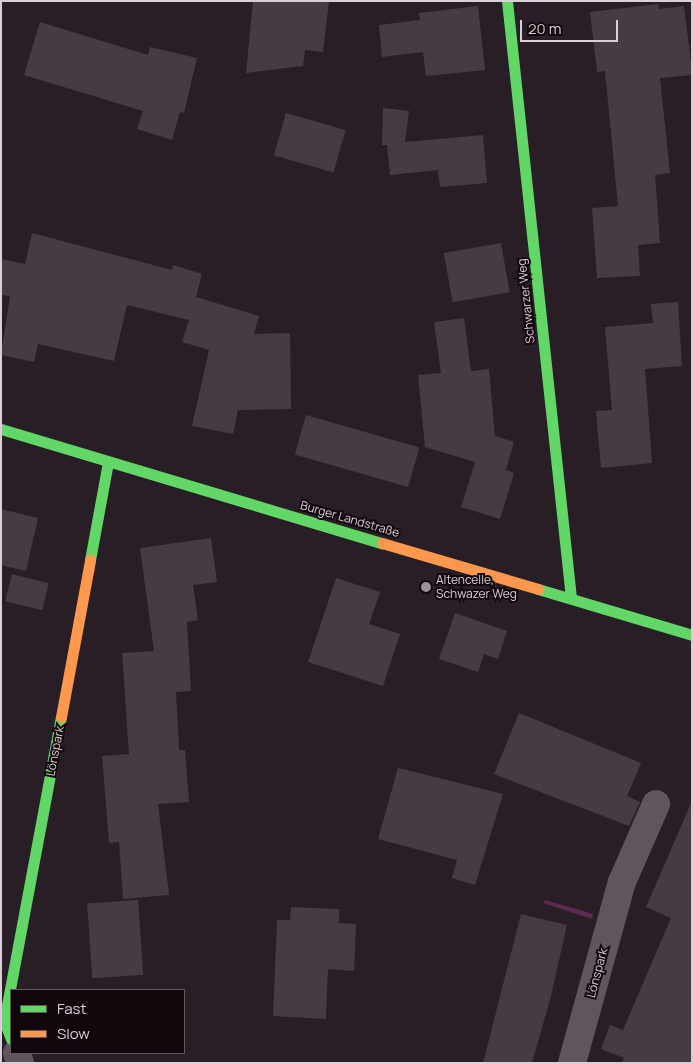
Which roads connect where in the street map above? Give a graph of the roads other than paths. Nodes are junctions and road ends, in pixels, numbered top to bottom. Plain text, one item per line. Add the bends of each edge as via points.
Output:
1 (508, 1) edge
2 (1, 429) edge
3 (108, 462) junction
4 (571, 598) junction
5 (692, 635) edge
6 (656, 804) dead end
7 (10, 1036) edge
8 (572, 1063) edge

1 - 4 street, Schwarzer Weg
2 - 3 street, Burger Landstraße
3 - 4 street, Burger Landstraße
3 - 7 street, Lönspark via 4,1021
4 - 5 street, Burger Landstraße
6 - 8 street, Lönspark via 622,882

